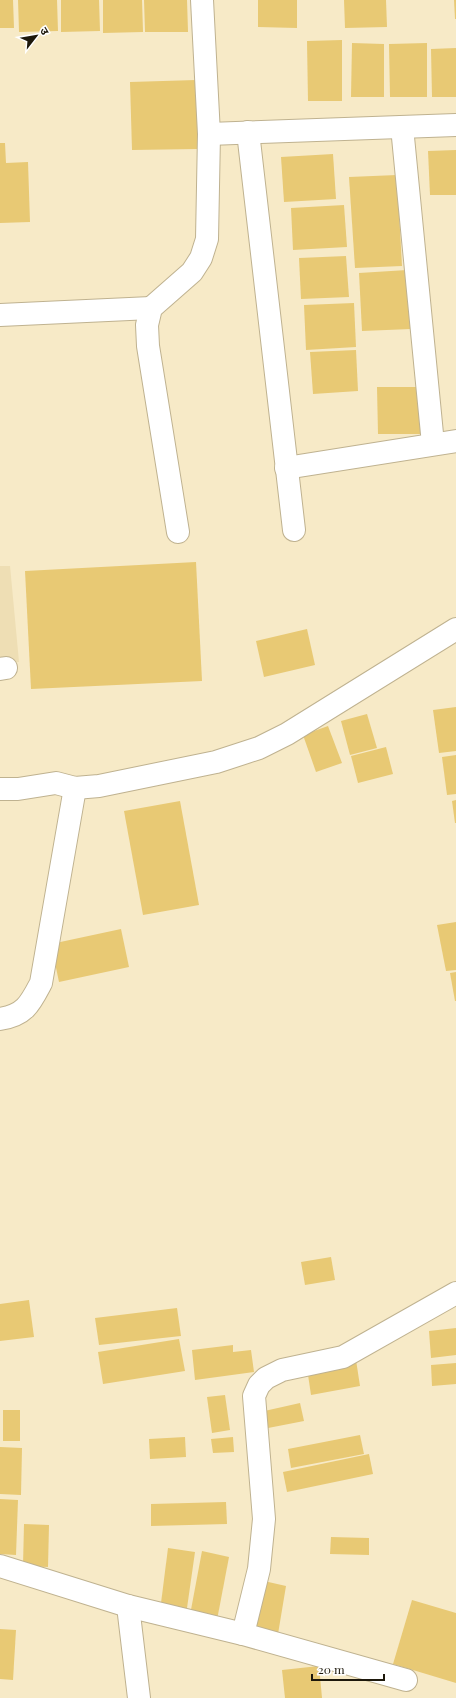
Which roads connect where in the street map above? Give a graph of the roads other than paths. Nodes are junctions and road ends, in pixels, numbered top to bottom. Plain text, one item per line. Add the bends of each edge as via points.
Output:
1 (202, 0) edge
2 (456, 125) edge
3 (402, 127) junction
4 (248, 132) junction
5 (209, 134) junction
6 (151, 308) junction
7 (0, 315) edge
8 (456, 441) edge
9 (433, 444) junction
10 (286, 468) junction
11 (294, 530) dead end
12 (178, 532) dead end
13 (456, 629) edge
14 (75, 788) junction
15 (0, 789) edge
16 (0, 1018) edge
17 (456, 1293) edge
18 (0, 1566) edge
19 (128, 1606) junction
20 (242, 1634) junction
21 (406, 1680) dead end
22 (139, 1698) edge

1 - 5 street
2 - 3 street
3 - 4 street
3 - 9 street
4 - 5 street
4 - 10 street
5 - 6 street via 207,239 201,258 192,272
6 - 7 street
6 - 12 street via 147,326 148,346
8 - 9 street
9 - 10 street
10 - 11 street
13 - 14 street via 287,734 259,748 216,762 98,786
14 - 15 street via 56,783
14 - 16 street via 40,983 30,1004 20,1013
17 - 20 street via 343,1357 282,1370 259,1384 254,1396 264,1519 259,1569
18 - 19 street
19 - 20 street
19 - 22 street
20 - 21 street

